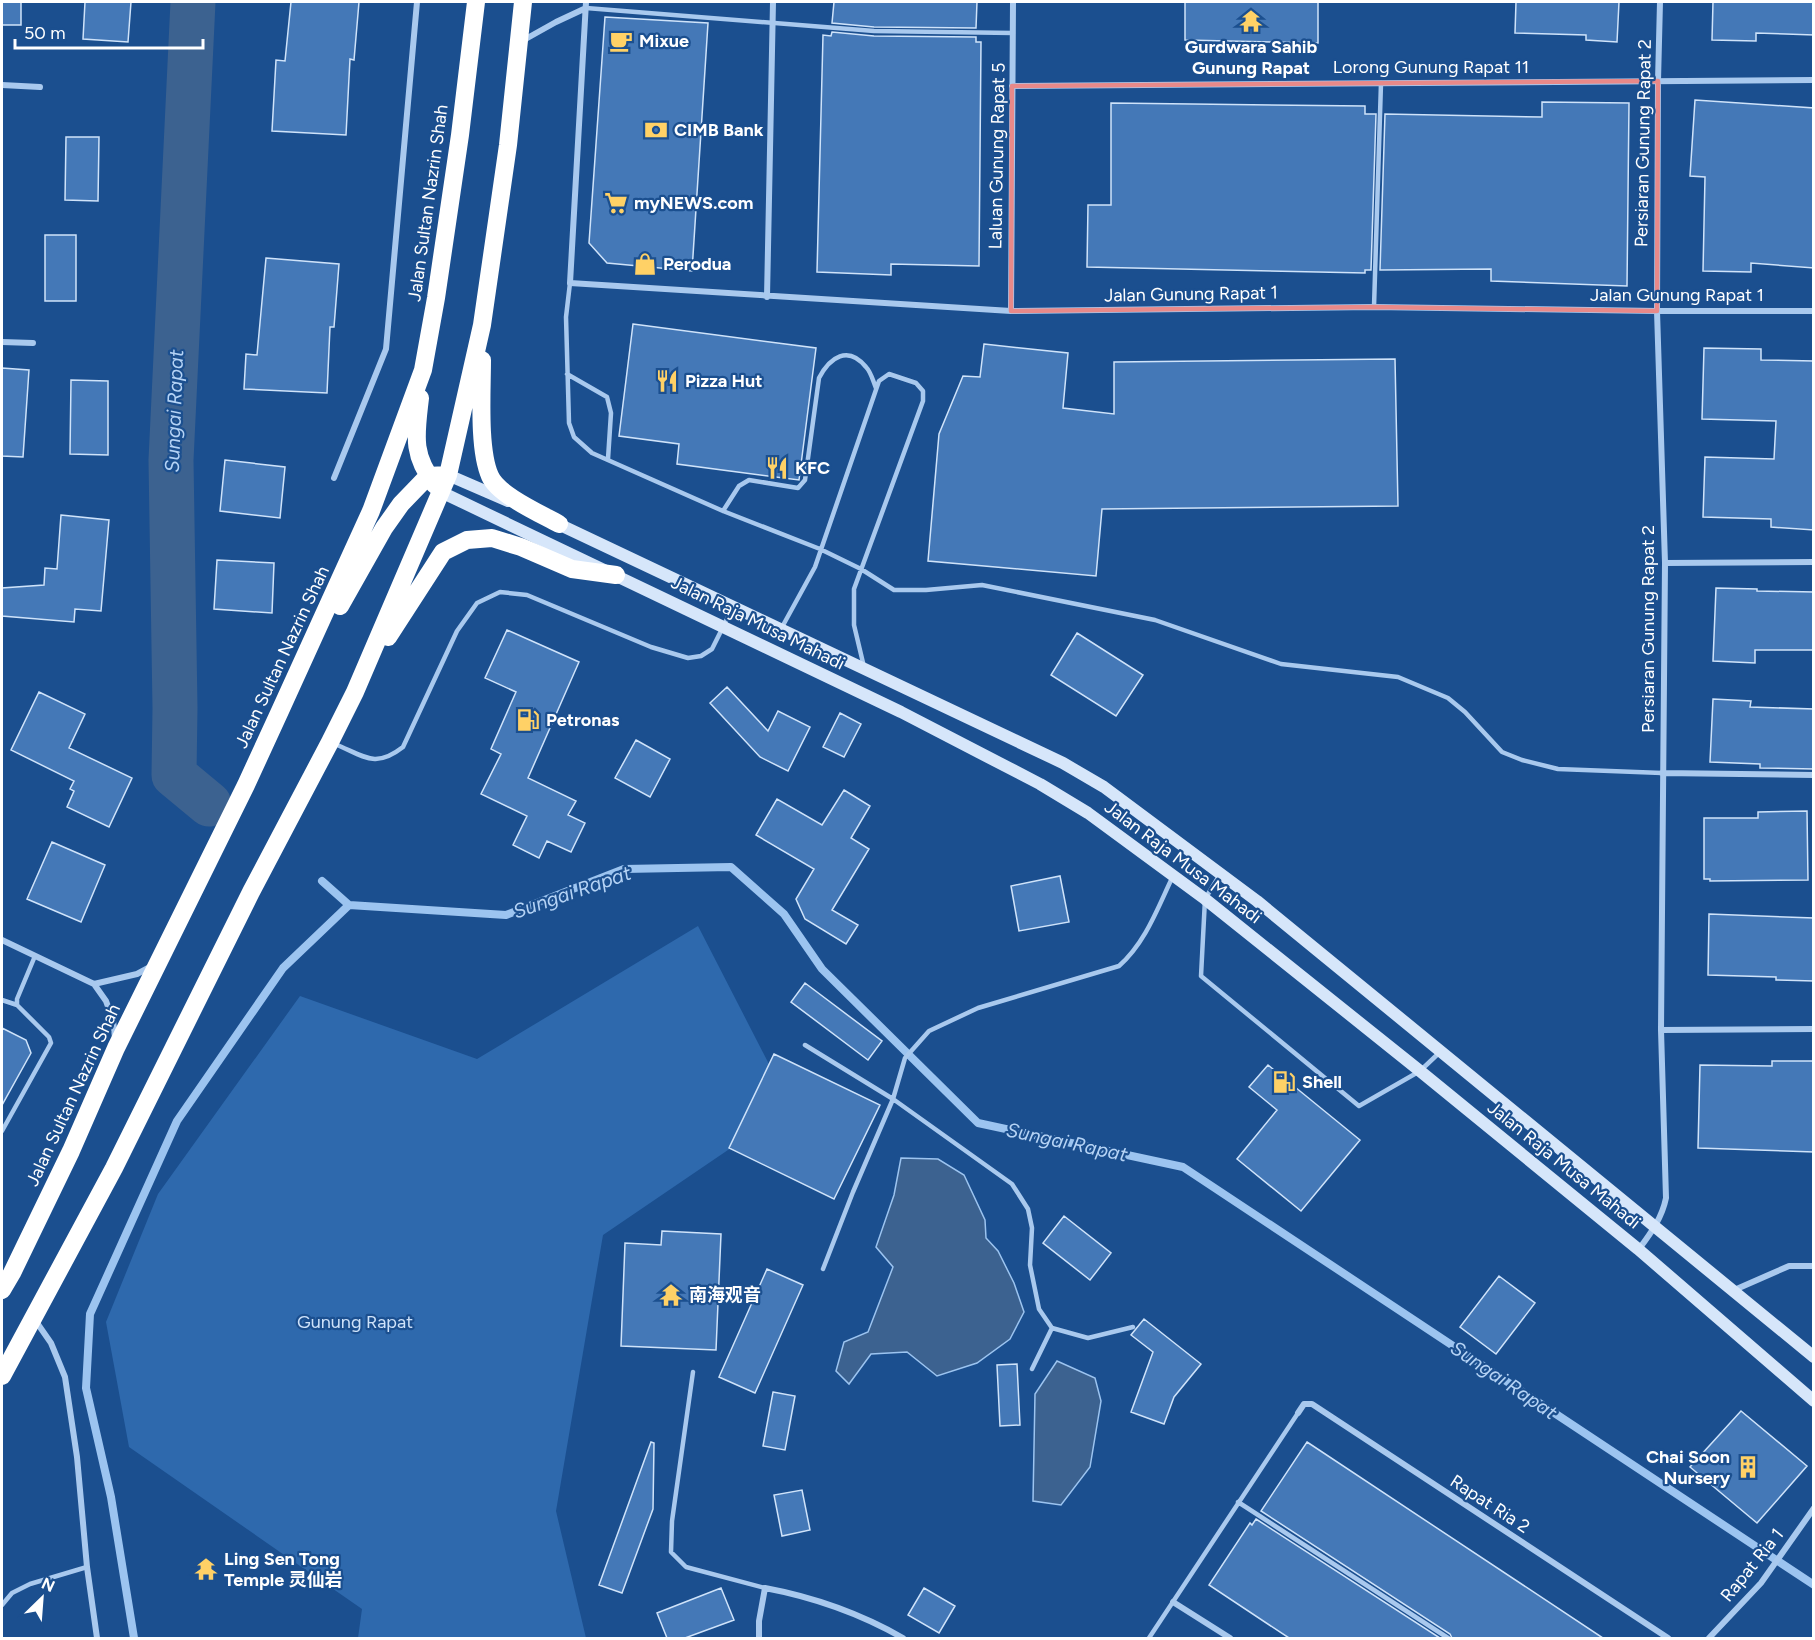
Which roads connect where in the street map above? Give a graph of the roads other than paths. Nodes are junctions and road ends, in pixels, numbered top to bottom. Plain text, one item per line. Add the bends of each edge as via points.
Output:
1 (417, 2) edge
2 (476, 2) edge
3 (523, 2) edge
4 (579, 2) edge
5 (773, 2) edge
6 (1014, 2) edge
7 (1660, 2) edge
8 (586, 5) edge
9 (773, 23) junction
10 (1013, 33) junction
11 (519, 43) junction
12 (1814, 80) edge
13 (1658, 81) junction
14 (1381, 83) junction
15 (2, 85) edge
16 (1012, 86) junction
17 (40, 87) dead end
18 (570, 283) junction
19 (767, 297) junction
20 (1374, 307) junction
21 (1011, 311) junction
22 (1657, 311) junction
23 (1814, 311) edge
24 (482, 325) junction
25 (2, 342) edge
26 (33, 343) dead end
27 (423, 370) junction
28 (567, 374) junction
29 (876, 388) junction
30 (608, 459) junction
31 (448, 475) junction
32 (428, 476) junction
33 (334, 478) dead end
34 (441, 492) junction
35 (723, 511) junction
36 (559, 524) junction
37 (820, 549) junction
38 (1814, 562) edge
39 (1665, 563) junction
40 (861, 569) junction
41 (616, 575) junction
42 (733, 606) junction
43 (723, 627) junction
44 (781, 629) junction
45 (864, 667) junction
46 (355, 692) junction
47 (280, 711) junction
48 (330, 742) junction
49 (1662, 773) junction
50 (1814, 775) edge
51 (1220, 873) junction
52 (1173, 875) junction
53 (1205, 899) junction
54 (2, 940) edge
55 (35, 956) junction
56 (159, 961) junction
57 (94, 984) junction
58 (2, 1000) edge
59 (17, 1005) junction
60 (1814, 1029) edge
61 (1661, 1030) junction
62 (805, 1045) dead end
63 (116, 1048) junction
64 (1441, 1051) junction
65 (1420, 1071) junction
66 (893, 1099) junction
67 (2, 1131) edge
68 (1656, 1226) junction
69 (1638, 1249) junction
70 (1814, 1266) edge
71 (823, 1269) dead end
72 (2, 1290) edge
73 (1732, 1291) junction
74 (33, 1318) junction
75 (1133, 1327) dead end
76 (1052, 1328) junction
77 (1814, 1357) edge
78 (1032, 1369) dead end
79 (693, 1372) dead end
80 (2, 1376) edge
81 (1814, 1401) edge
82 (1298, 1413) joint
83 (1238, 1502) junction
84 (1814, 1508) edge
85 (87, 1567) junction
86 (765, 1588) junction
87 (1173, 1602) junction
88 (2, 1605) edge
89 (97, 1638) edge
90 (759, 1638) edge
91 (903, 1638) edge
92 (1149, 1638) edge
93 (1230, 1638) edge
94 (1448, 1638) edge
95 (1668, 1638) edge
96 (1709, 1638) edge

1 - 33 street via 386,349
2 - 27 highway, Jalan Sultan Nazrin Shah via 460,135
3 - 11 highway
4 - 8 street
5 - 9 street
6 - 10 street, Laluan Gunung Rapat 5
7 - 13 street, Persiaran Gunung Rapat 2
8 - 9 lane
8 - 11 street
8 - 18 street
9 - 10 lane via 874,31
9 - 19 street
10 - 16 street, Laluan Gunung Rapat 5
11 - 24 highway
12 - 13 street, Lorong Gunung Rapat 11
13 - 14 street, Lorong Gunung Rapat 11
13 - 22 street, Persiaran Gunung Rapat 2
14 - 16 street, Lorong Gunung Rapat 11
14 - 20 lane
15 - 17 street
16 - 21 street, Laluan Gunung Rapat 5
18 - 19 street, Jalan Gunung Rapat 1
18 - 28 lane
19 - 21 street, Jalan Gunung Rapat 1
20 - 21 street, Jalan Gunung Rapat 1
20 - 22 street, Jalan Gunung Rapat 1
22 - 23 street, Jalan Gunung Rapat 1
22 - 39 street, Persiaran Gunung Rapat 2
24 - 31 highway
24 - 36 highway via 482,441 490,477 504,492
25 - 26 street
27 - 32 highway via 415,444
27 - 47 highway, Jalan Sultan Nazrin Shah via 371,511
28 - 30 lane via 569,423 574,437 592,453
28 - 30 lane via 607,397 611,413
29 - 35 lane via 868,369 857,358 836,357 826,364 819,378 805,480 798,488 749,480 739,486
29 - 37 lane
29 - 40 lane via 889,374 906,378 923,391 923,401
30 - 35 lane
31 - 32 highway
31 - 34 highway
31 - 36 main road, Jalan Raja Musa Mahadi
32 - 34 highway
32 - 47 highway via 384,528
34 - 41 main road, Jalan Raja Musa Mahadi
34 - 46 highway
35 - 37 lane
36 - 42 main road, Jalan Raja Musa Mahadi
37 - 40 lane
37 - 44 lane
38 - 39 street
39 - 49 street, Persiaran Gunung Rapat 2
40 - 45 lane via 854,589 855,625
40 - 49 lane via 894,590 982,585 1155,620 1281,664 1398,677 1448,698 1502,752 1522,760 1558,769
41 - 43 main road, Jalan Raja Musa Mahadi
41 - 46 highway via 572,569 492,538 467,540 443,552 430,569
42 - 43 lane
42 - 44 main road, Jalan Raja Musa Mahadi
43 - 48 lane via 708,654 688,658 651,647 527,595 500,592 477,603 457,631 403,747 391,757 375,761
43 - 52 main road, Jalan Raja Musa Mahadi via 1040,784 1088,813
44 - 45 main road, Jalan Raja Musa Mahadi
45 - 51 main road, Jalan Raja Musa Mahadi via 1064,763 1104,787
46 - 48 highway
47 - 56 highway, Jalan Sultan Nazrin Shah
48 - 74 highway via 250,892 114,1168
49 - 50 street
49 - 61 street, Persiaran Gunung Rapat 2
51 - 53 lane
51 - 64 main road, Jalan Raja Musa Mahadi
52 - 53 main road, Jalan Raja Musa Mahadi
52 - 66 lane via 1140,942 1119,966 978,1008 929,1031 905,1058
53 - 65 main road, Jalan Raja Musa Mahadi
53 - 65 lane via 1201,976 1359,1106
54 - 55 street
55 - 57 street
55 - 59 lane
56 - 57 street via 137,974
56 - 63 highway, Jalan Sultan Nazrin Shah
57 - 63 street via 113,1020
58 - 59 lane
59 - 67 lane via 51,1043
60 - 61 street
61 - 68 street, Persiaran Gunung Rapat 2 via 1666,1198
62 - 66 lane
63 - 72 highway, Jalan Sultan Nazrin Shah via 71,1151
64 - 65 lane
64 - 68 main road, Jalan Raja Musa Mahadi
65 - 69 main road, Jalan Raja Musa Mahadi
66 - 71 lane
66 - 76 lane via 1012,1184 1028,1209 1032,1228 1030,1265 1039,1309
68 - 69 street, Persiaran Gunung Rapat 2
68 - 73 main road, Jalan Raja Musa Mahadi
69 - 81 main road, Jalan Raja Musa Mahadi
70 - 73 street via 1789,1266
73 - 77 main road, Jalan Raja Musa Mahadi
74 - 80 highway
74 - 85 street via 51,1343 65,1377
75 - 76 lane via 1088,1338
76 - 78 lane
79 - 86 lane via 671,1552 686,1566
82 - 83 lane
82 - 95 street, Rapat Ria 2 via 1304,1404 1312,1404
83 - 87 lane
83 - 94 lane
84 - 96 street, Rapat Ria 1 via 1761,1583
85 - 88 lane via 30,1584 12,1593
85 - 89 street
86 - 90 street
86 - 91 street via 816,1601 881,1625
87 - 92 lane
87 - 93 street

